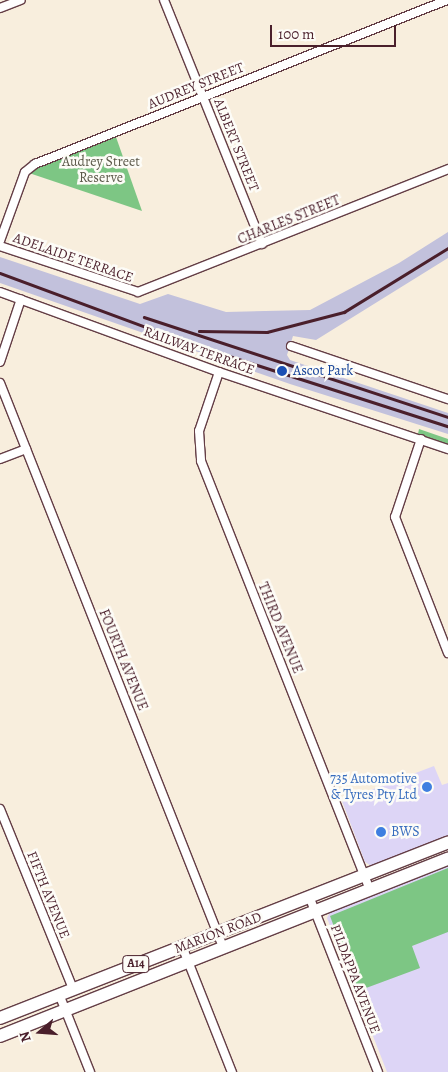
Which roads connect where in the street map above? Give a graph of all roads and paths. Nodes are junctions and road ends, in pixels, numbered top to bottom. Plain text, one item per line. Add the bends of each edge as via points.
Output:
1 (21, 0) edge
2 (164, 0) edge
3 (448, 0) edge
4 (0, 8) edge
5 (204, 96) junction
6 (448, 169) edge
7 (0, 242) edge
8 (262, 244) junction
9 (0, 246) edge
10 (0, 292) edge
11 (138, 292) joint
12 (21, 299) junction
13 (291, 346) dead end
14 (0, 362) edge
15 (219, 372) junction
16 (0, 383) edge
17 (448, 399) edge
18 (421, 439) junction
19 (26, 449) junction
20 (448, 449) edge
21 (0, 459) edge
22 (448, 653) edge
23 (0, 809) edge
24 (448, 842) edge
25 (448, 859) edge
26 (364, 875) junction
27 (370, 890) junction
28 (309, 896) junction
29 (315, 911) junction
30 (218, 932) junction
31 (182, 946) junction
32 (223, 947) junction
33 (188, 961) junction
34 (73, 989) junction
35 (59, 994) junction
36 (65, 1010) junction
37 (0, 1018) edge
38 (0, 1036) edge
39 (90, 1072) edge
40 (232, 1072) edge
41 (378, 1072) edge

1 - 4 street
2 - 5 street, ALBERT STREET
3 - 5 street, AUDREY STREET
5 - 7 street, AUDREY STREET via 35,164 25,172
5 - 8 street, ALBERT STREET
6 - 8 street, CHARLES STREET
8 - 11 street, CHARLES STREET
9 - 11 street, ADELAIDE TERRACE
10 - 12 street, RAILWAY TERRACE
12 - 14 street
12 - 15 street, RAILWAY TERRACE
13 - 17 street
15 - 18 street, RAILWAY TERRACE
15 - 26 street, THIRD AVENUE via 199,431 201,461
16 - 19 street, FOURTH AVENUE
18 - 20 street, RAILWAY TERRACE
18 - 22 street via 394,517
19 - 21 street
19 - 30 street, FOURTH AVENUE
23 - 34 street, FIFTH AVENUE
24 - 26 main road, MARION ROAD / A14
25 - 27 main road, MARION ROAD / A14
26 - 27 street, THIRD AVENUE
26 - 28 main road, MARION ROAD / A14
27 - 29 main road, MARION ROAD / A14
28 - 29 street, PILDAPPA AVENUE
28 - 30 main road, MARION ROAD / A14
29 - 32 main road, MARION ROAD / A14
29 - 41 street, PILDAPPA AVENUE
30 - 31 main road, MARION ROAD / A14
30 - 32 street, FOURTH AVENUE
31 - 33 street
31 - 34 main road, MARION ROAD / A14
32 - 33 main road, MARION ROAD / A14
33 - 36 main road, MARION ROAD / A14
33 - 40 street
34 - 35 main road, MARION ROAD / A14
35 - 36 street
35 - 37 main road, MARION ROAD / A14
36 - 38 main road, MARION ROAD / A14
36 - 39 street

